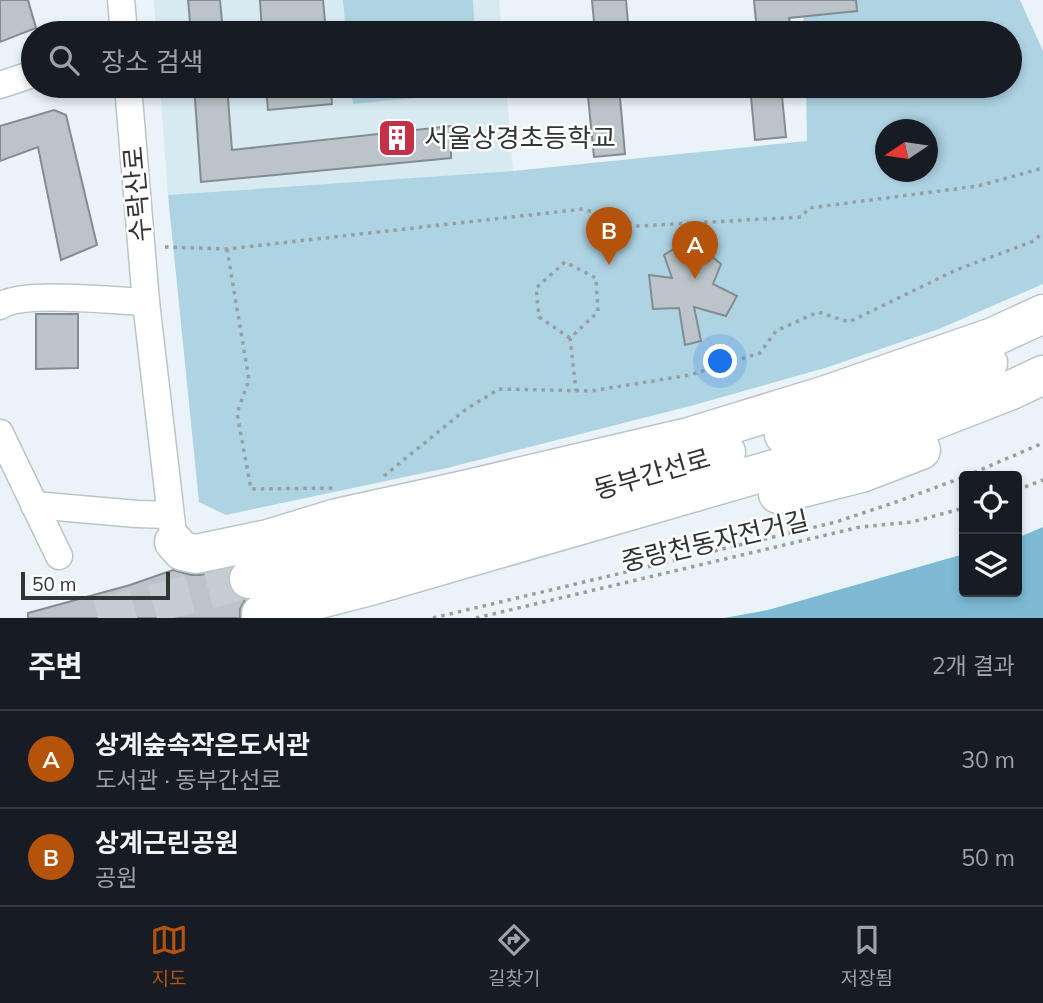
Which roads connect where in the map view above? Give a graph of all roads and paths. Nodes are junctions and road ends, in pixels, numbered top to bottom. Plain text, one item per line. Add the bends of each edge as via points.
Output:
1 (121, 0) edge
2 (123, 21) edge
3 (21, 78) edge
4 (0, 85) edge
5 (129, 98) edge
6 (1043, 168) edge
7 (1043, 232) edge
8 (142, 247) junction
9 (227, 249) junction
10 (146, 302) junction
11 (0, 306) edge
12 (1043, 314) edge
13 (1043, 336) edge
14 (570, 338) junction
15 (1043, 375) edge
16 (576, 391) junction
17 (1043, 401) edge
18 (0, 433) edge
19 (1043, 443) edge
20 (979, 471) edge
21 (373, 478) dead end
22 (959, 479) edge
23 (1043, 480) edge
24 (332, 488) dead end
25 (1022, 488) edge
26 (34, 505) junction
27 (959, 509) edge
28 (172, 528) junction
29 (59, 556) dead end
30 (370, 586) junction
31 (433, 618) edge
32 (476, 618) edge

1 - 2 street
3 - 4 street
5 - 8 street, 수락산로
6 - 9 path via 978,186 809,208 801,217 638,226 583,209
7 - 16 path via 1034,241 956,270 849,322 818,312 776,331 760,353 691,374
8 - 9 path
8 - 10 street, 수락산로
9 - 24 path via 249,380 237,413 251,489
10 - 11 street via 36,297
10 - 28 street, 수락산로
12 - 28 highway via 980,341 689,437 196,554 183,551
13 - 30 highway, 동부간선로 via 900,401 255,596
14 - 14 path via 598,312 596,278 565,262 536,288 539,317
14 - 16 path
15 - 30 highway, 동부간선로 via 909,430
16 - 21 path via 499,389 465,410 387,475
17 - 30 highway via 861,473 517,561
18 - 26 street
19 - 20 path
22 - 31 path via 836,522
23 - 25 path
26 - 28 street via 137,514
26 - 29 street
27 - 32 path, 중랑천동자전거길 via 912,522 860,527

